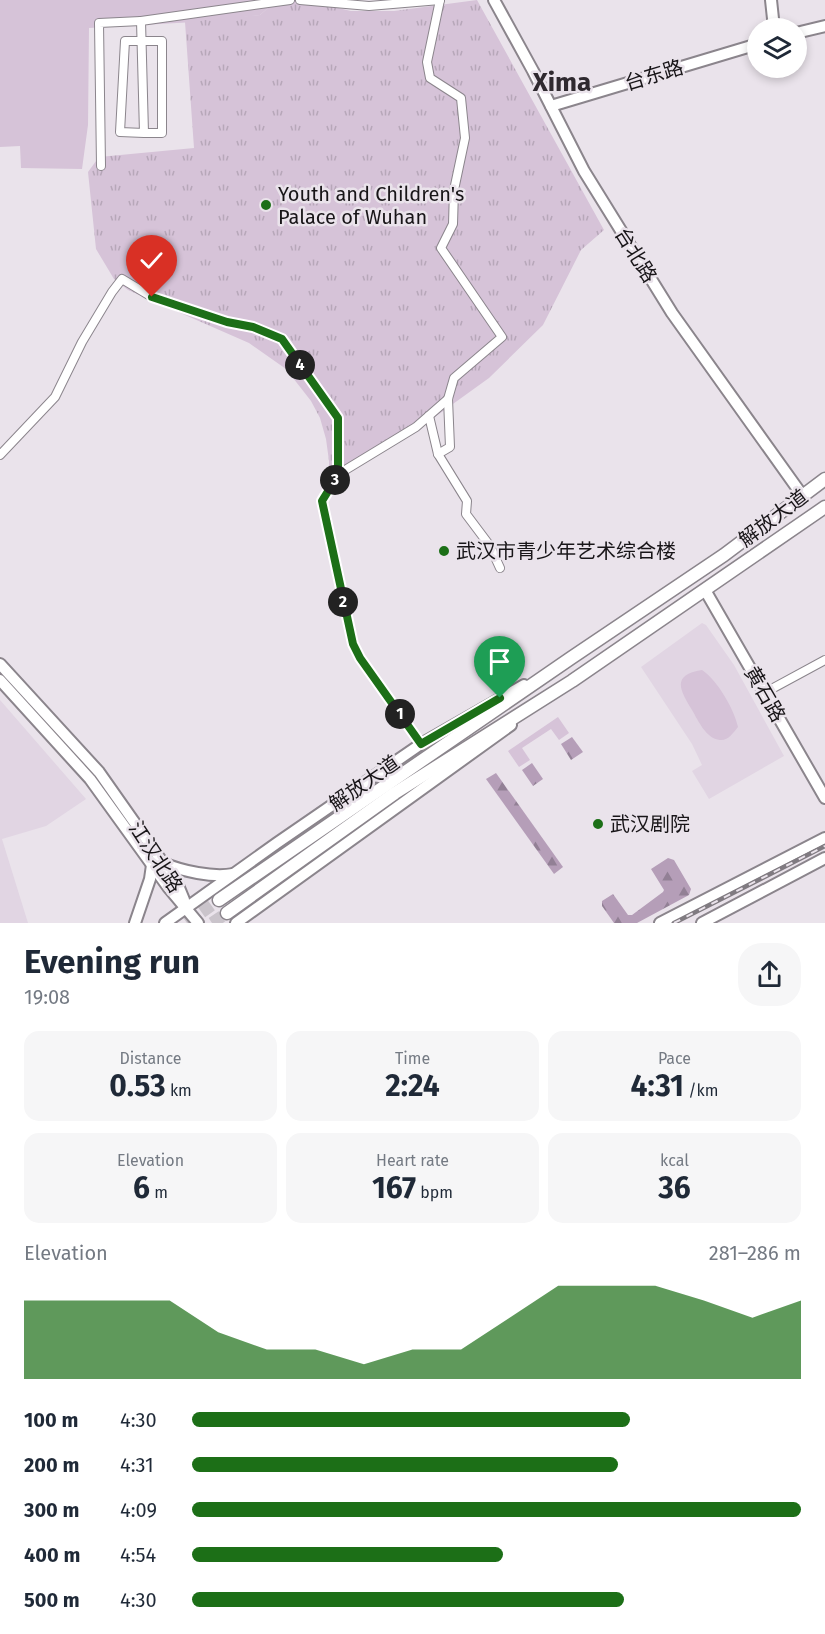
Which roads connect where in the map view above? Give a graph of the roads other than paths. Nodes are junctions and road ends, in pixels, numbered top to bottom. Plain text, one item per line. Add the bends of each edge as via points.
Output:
1 (290, 0) edge
2 (300, 0) edge
3 (440, 0) edge
4 (494, 0) edge
5 (771, 0) edge
6 (773, 18) edge
7 (141, 21) junction
8 (825, 26) edge
9 (807, 30) edge
10 (142, 41) junction
11 (747, 47) edge
12 (551, 106) junction
13 (144, 133) junction
14 (101, 165) dead end
15 (448, 399) junction
16 (429, 416) junction
17 (438, 454) junction
18 (0, 455) edge
19 (338, 475) junction
20 (825, 478) edge
21 (802, 495) junction
22 (825, 507) edge
23 (500, 568) dead end
24 (705, 590) junction
25 (571, 657) junction
26 (825, 660) edge
27 (0, 664) edge
28 (0, 680) edge
29 (572, 681) junction
30 (764, 693) junction
31 (421, 744) junction
32 (825, 798) edge
33 (825, 838) edge
34 (825, 858) edge
35 (157, 864) junction
36 (236, 873) junction
37 (219, 900) tunnel mouth
38 (187, 909) junction
39 (227, 913) tunnel mouth
40 (250, 913) junction
41 (717, 920) edge
42 (135, 923) edge
43 (165, 923) edge
44 (198, 923) edge
45 (236, 923) tunnel mouth
46 (242, 923) edge
47 (660, 923) edge
48 (702, 923) edge

1 - 7 street
2 - 3 street via 369,6
3 - 15 street via 428,70 430,78 461,98 465,138 454,190 453,224 441,248 502,337 454,378
4 - 12 main road, 台北路
5 - 6 main road
7 - 10 street
7 - 14 street via 99,24
8 - 9 main road
10 - 13 street
10 - 13 street via 162,41 162,132
10 - 13 street via 125,41 120,132
11 - 12 main road, 台东路
12 - 21 main road, 台北路 via 584,171 672,313
15 - 16 street
15 - 17 street via 450,447
16 - 17 street
16 - 19 street
17 - 23 street via 467,501 466,514 490,546
18 - 19 street via 55,397 82,342 122,279 152,297 282,339 338,418
19 - 31 street via 322,501 350,635 360,658
20 - 21 main road, 解放大道
21 - 25 main road, 解放大道 via 724,555
22 - 24 main road, 解放大道
24 - 29 main road, 解放大道
24 - 30 main road, 黄石路
25 - 31 main road, 解放大道
25 - 37 main road, 解放大道
26 - 30 street
27 - 35 main road, 江汉北路 via 99,772
28 - 35 main road, 江汉北路 via 90,779
29 - 39 main road, 解放大道 via 394,793
29 - 40 main road, 解放大道
30 - 32 main road, 黄石路
31 - 36 main road, 解放大道
33 - 47 main road
34 - 41 main road
35 - 36 main road via 217,876
35 - 38 main road, 江汉北路 via 168,887
35 - 42 main road
36 - 38 main road, 解放大道
38 - 43 main road, 解放大道
38 - 44 main road, 江汉北路
40 - 45 main road, 解放大道
40 - 46 main road
41 - 48 main road

